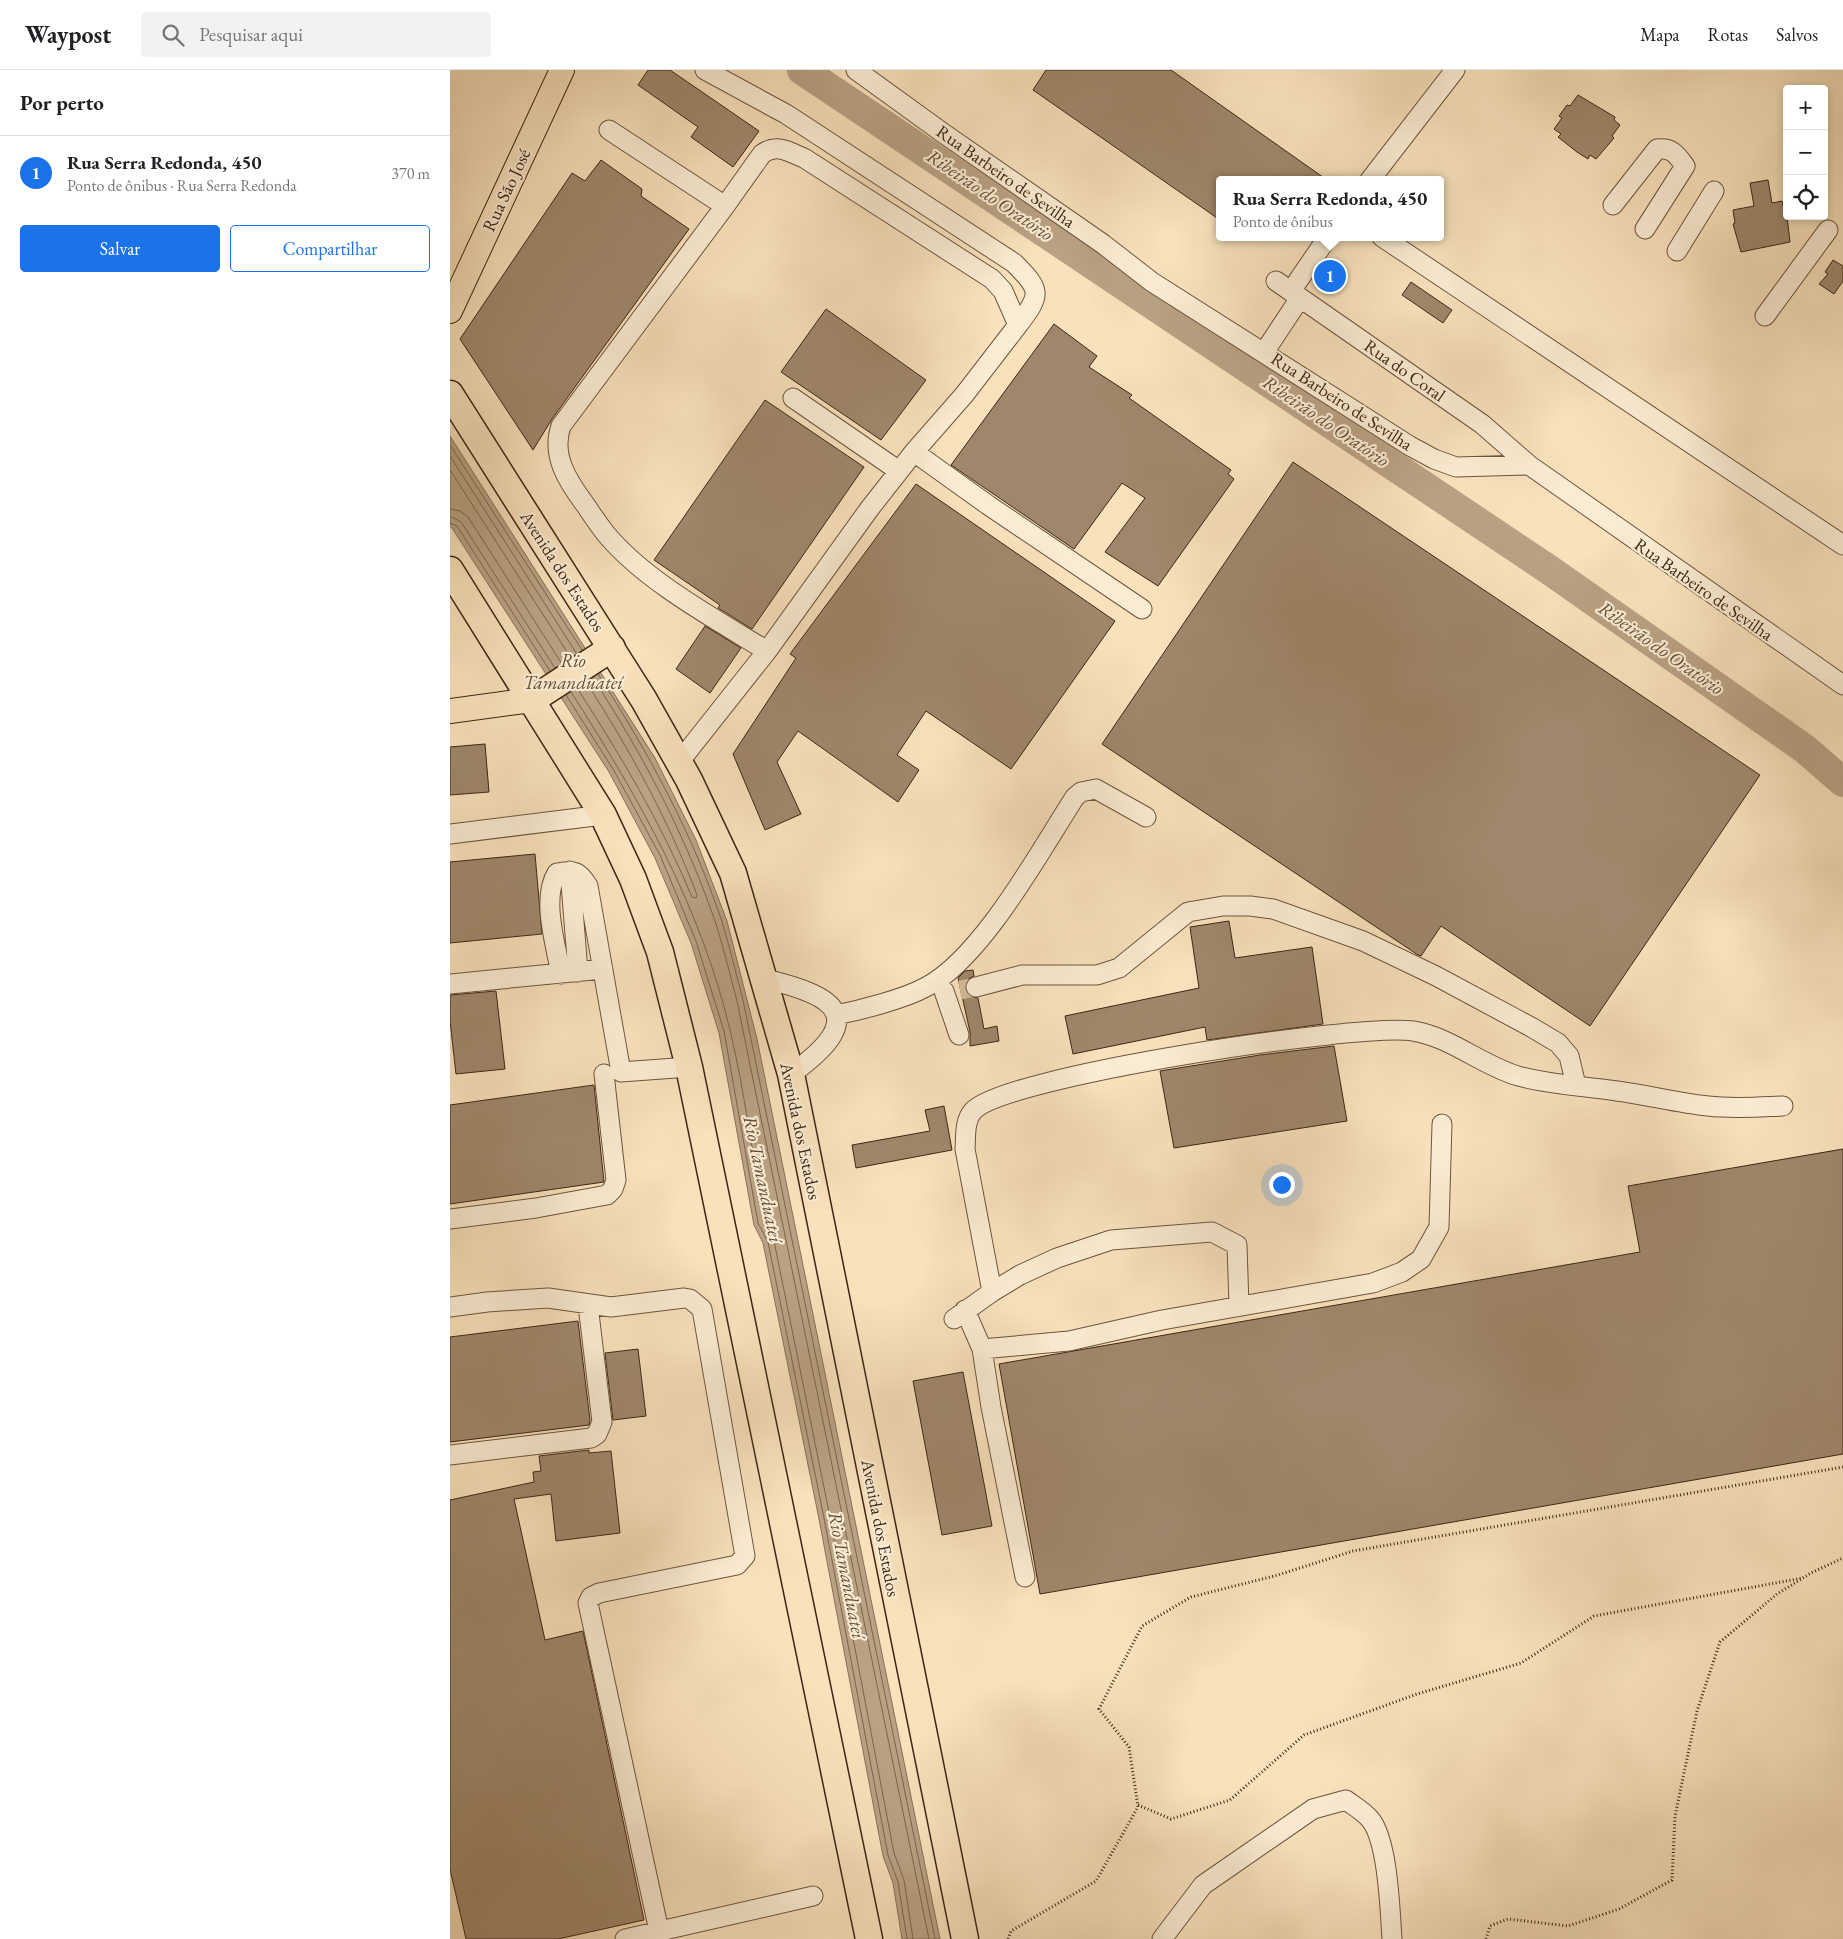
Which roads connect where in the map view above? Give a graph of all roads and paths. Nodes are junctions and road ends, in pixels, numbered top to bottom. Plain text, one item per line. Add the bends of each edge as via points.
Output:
1 (705, 70) edge
2 (856, 70) edge
3 (1455, 70) edge
4 (556, 75) edge
5 (609, 130) dead end
6 (1373, 176) edge
7 (1714, 191) dead end
8 (1613, 205) dead end
9 (725, 206) junction
10 (1645, 229) dead end
11 (1828, 230) dead end
12 (1325, 241) edge
13 (1388, 241) edge
14 (1677, 251) dead end
15 (1289, 290) junction
16 (450, 311) edge
17 (1765, 316) dead end
18 (1018, 325) junction
19 (1265, 352) junction
20 (450, 394) edge
21 (793, 398) dead end
22 (914, 452) junction
23 (1529, 464) junction
24 (899, 471) junction
25 (1843, 545) edge
26 (450, 570) edge
27 (1142, 609) dead end
28 (767, 651) junction
29 (604, 653) junction
30 (1843, 685) edge
31 (540, 694) junction
32 (450, 711) edge
33 (680, 761) junction
34 (602, 815) junction
35 (1146, 817) dead end
36 (450, 834) edge
37 (602, 969) junction
38 (569, 973) junction
39 (765, 979) junction
40 (450, 984) edge
41 (951, 989) junction
42 (836, 1015) junction
43 (959, 1035) dead end
44 (689, 1067) junction
45 (604, 1074) dead end
46 (790, 1074) junction
47 (1576, 1085) junction
48 (1782, 1106) dead end
49 (1442, 1124) dead end
50 (450, 1219) edge
51 (992, 1292) junction
52 (588, 1305) junction
53 (1239, 1306) junction
54 (450, 1307) edge
55 (982, 1349) junction
56 (450, 1455) edge
57 (1843, 1467) edge
58 (1843, 1558) edge
59 (1025, 1577) dead end
60 (1803, 1578) junction
61 (1138, 1805) junction
62 (813, 1896) dead end
63 (659, 1931) junction
64 (625, 1939) edge
65 (869, 1939) edge
66 (965, 1939) edge
67 (1008, 1939) edge
68 (1162, 1939) edge
69 (1392, 1939) edge
70 (1486, 1939) edge

1 - 18 street via 786,114 1014,263 1035,286 1036,293 1031,308
2 - 19 street, Rua Barbeiro de Sevilha via 1152,282
3 - 6 street
4 - 16 main road, Rua São José
5 - 9 street
7 - 14 street
8 - 10 street via 1658,149 1666,148 1676,153 1685,166
9 - 18 street via 762,154 770,148 780,148 804,158 992,279 1003,291
9 - 28 street via 561,426 556,440 571,485 607,535 674,593
11 - 17 street
12 - 15 street
13 - 25 street
15 - 19 street
15 - 23 street, Rua do Coral via 1482,424
18 - 22 street via 964,396
19 - 23 street, Rua Barbeiro de Sevilha via 1434,459 1464,468
20 - 29 highway, Avenida dos Estados
21 - 24 street
22 - 24 street
22 - 27 street
23 - 30 street, Rua Barbeiro de Sevilha
24 - 28 street
26 - 31 highway
28 - 33 street
29 - 31 highway
29 - 33 highway, Avenida dos Estados
31 - 32 main road
31 - 34 highway
33 - 39 highway, Avenida dos Estados via 733,873
34 - 36 street
34 - 44 highway via 647,912 672,992
35 - 41 street via 1096,789 1081,792 994,921 956,965
37 - 38 street
37 - 38 street via 588,886 581,875 570,871
37 - 44 street via 621,1072
38 - 40 street
39 - 42 street via 813,993 832,1006
39 - 46 highway, Avenida dos Estados
41 - 42 street
41 - 43 street
41 - 47 street via 1022,975 1097,975 1119,968 1188,912 1223,906 1273,909 1362,941 1531,1027 1558,1043 1569,1056
42 - 46 street via 836,1026 828,1042
44 - 65 highway
45 - 50 street via 616,1180 607,1195
46 - 66 highway, Avenida dos Estados
47 - 48 street via 1708,1106
47 - 51 street via 1516,1075 1432,1036 1411,1031 1381,1031 1301,1038 1115,1067 1033,1085 984,1102 972,1112 966,1128 965,1149
49 - 53 street via 1439,1227 1421,1259 1402,1272 1373,1283
51 - 53 street via 1057,1258 1111,1240 1212,1232 1237,1245
51 - 55 street via 960,1314
52 - 54 street via 548,1298
52 - 56 street via 602,1422 597,1434 591,1438
52 - 63 street via 611,1306 684,1298 702,1309 744,1547 745,1556 737,1565 599,1593 588,1603
53 - 55 street via 1069,1342
55 - 59 street
57 - 61 path via 1353,1551 1278,1575 1191,1596 1142,1626 1099,1709 1130,1747
58 - 60 path
60 - 61 path via 1594,1616 1521,1663 1417,1694 1304,1735 1230,1800 1171,1819
60 - 70 path via 1777,1594 1720,1642 1697,1711 1677,1806 1672,1880 1619,1909 1568,1926 1508,1919 1490,1926
61 - 67 path via 1096,1881 1011,1931
62 - 63 street
63 - 64 street
68 - 69 street via 1203,1885 1313,1809 1346,1800 1371,1820 1378,1837 1387,1875

